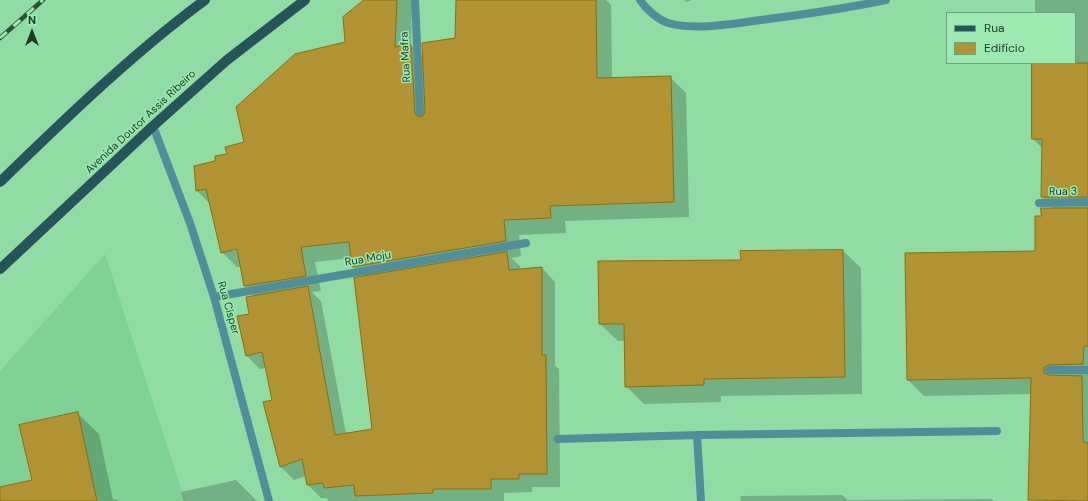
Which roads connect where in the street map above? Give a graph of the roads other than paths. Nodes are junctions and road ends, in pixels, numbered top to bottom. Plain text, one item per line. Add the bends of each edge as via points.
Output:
1 (205, 0) edge
2 (305, 0) edge
3 (414, 0) edge
4 (640, 0) edge
5 (886, 0) edge
6 (420, 112) dead end
7 (153, 126) junction
8 (0, 182) edge
9 (1088, 202) edge
10 (1039, 203) dead end
11 (526, 243) dead end
12 (0, 269) edge
13 (214, 297) junction
14 (1049, 370) dead end
15 (1088, 370) edge
16 (997, 431) dead end
17 (697, 435) junction
18 (558, 439) dead end
19 (269, 501) edge
20 (701, 501) edge

1 - 8 main road via 158,36 57,126
2 - 7 main road, Avenida Doutor Assis Ribeiro via 226,60
3 - 6 street, Rua Mafra
4 - 5 street via 652,14 666,22 686,27 734,24
7 - 12 main road, Avenida Doutor Assis Ribeiro
7 - 13 street, Rua Císper via 190,223
9 - 10 street, Rua 3
11 - 13 street, Rua Moju
13 - 19 street, Rua Císper
14 - 15 street
16 - 17 street
17 - 18 street
17 - 20 street

